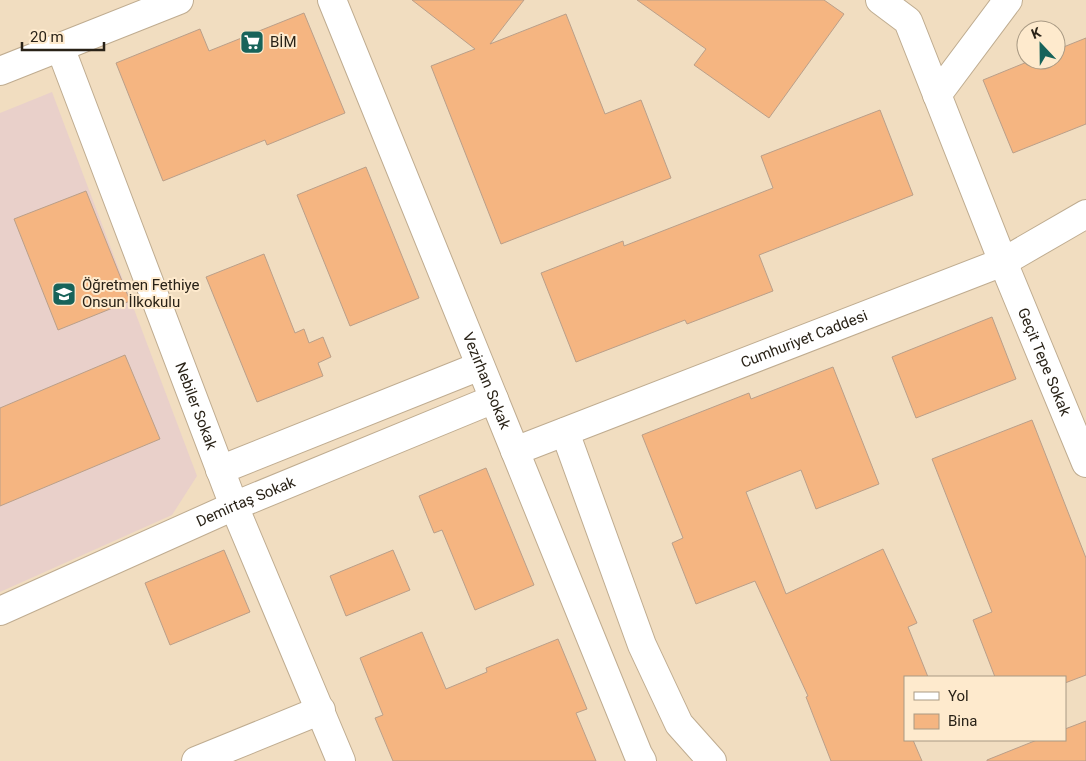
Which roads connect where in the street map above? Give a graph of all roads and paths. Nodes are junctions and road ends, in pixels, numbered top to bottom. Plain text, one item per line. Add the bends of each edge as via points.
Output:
1 (176, 0) edge
2 (332, 0) edge
3 (880, 0) edge
4 (1008, 0) edge
5 (60, 47) junction
6 (0, 71) edge
7 (936, 95) junction
8 (1086, 214) edge
9 (1002, 262) junction
10 (480, 366) junction
11 (494, 400) junction
12 (565, 432) junction
13 (515, 451) junction
14 (1086, 463) edge
15 (220, 470) junction
16 (234, 506) junction
17 (0, 611) edge
18 (322, 710) junction
19 (196, 761) edge
20 (341, 761) edge
21 (642, 761) edge
22 (712, 761) edge

1 - 5 street
2 - 10 street, Vezirhan Sokak
3 - 7 street, Geçit Tepe Sokak via 908,21
4 - 7 street
5 - 6 street
5 - 15 street, Nebiler Sokak
7 - 9 street, Geçit Tepe Sokak
8 - 9 street, Cumhuriyet Caddesi
9 - 12 street, Cumhuriyet Caddesi
9 - 14 street, Geçit Tepe Sokak
10 - 11 street, Vezirhan Sokak
10 - 15 street
11 - 13 street, Vezirhan Sokak
11 - 16 street, Demirtaş Sokak
12 - 13 street, Cumhuriyet Caddesi
12 - 22 street via 642,645 679,724
13 - 21 street, Vezirhan Sokak
15 - 16 street, Nebiler Sokak
16 - 17 street, Demirtaş Sokak
16 - 18 street, Nebiler Sokak
18 - 19 street
18 - 20 street, Nebiler Sokak

